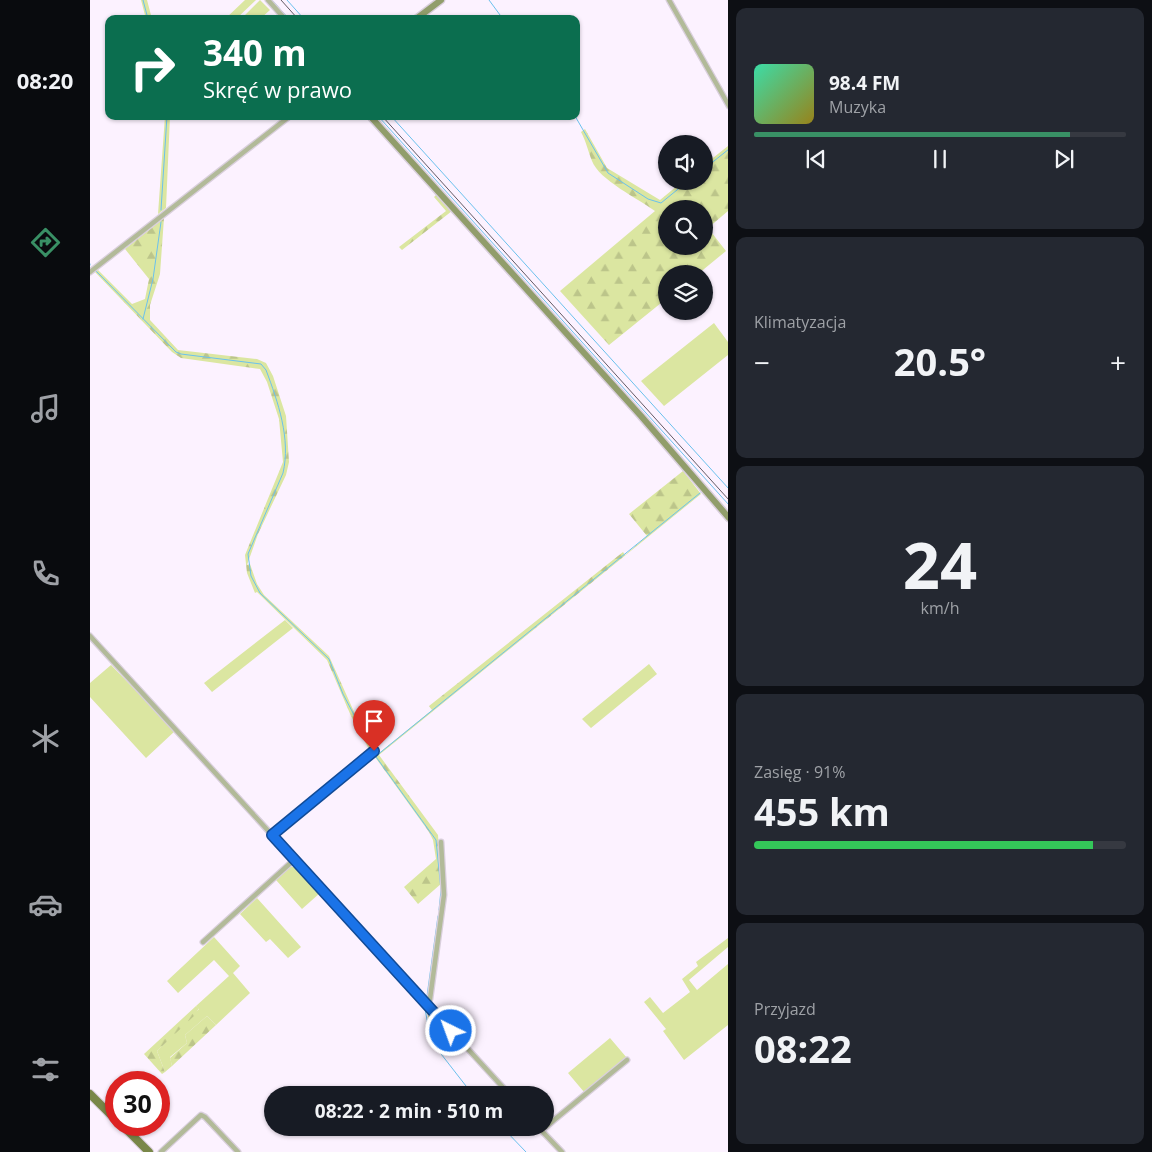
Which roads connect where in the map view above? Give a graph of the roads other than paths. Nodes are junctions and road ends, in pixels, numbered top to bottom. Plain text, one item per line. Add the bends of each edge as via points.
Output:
1 (268, 0) edge
2 (440, 0) edge
3 (669, 0) edge
4 (281, 15) edge
5 (421, 15) edge
6 (728, 106) edge
7 (285, 120) edge
8 (374, 120) edge
9 (90, 272) edge
10 (728, 518) edge
11 (90, 636) edge
12 (374, 751) dead end
13 (272, 835) junction
14 (441, 842) dead end
15 (295, 859) junction
16 (203, 942) dead end
17 (428, 1005) junction
18 (627, 1060) dead end
19 (502, 1086) edge
20 (90, 1094) edge
21 (105, 1109) edge
22 (554, 1119) edge
23 (133, 1136) edge
24 (547, 1136) edge
25 (149, 1152) edge
26 (161, 1152) edge
27 (238, 1152) edge
28 (562, 1152) edge

1 - 4 street
2 - 5 street
3 - 6 street
7 - 9 street
8 - 10 street
11 - 13 street
12 - 13 street
13 - 15 street
14 - 17 street via 444,895
15 - 16 street
15 - 17 street
17 - 19 street
18 - 22 street
20 - 21 main road
23 - 25 main road
24 - 28 street
26 - 27 street via 201,1115

